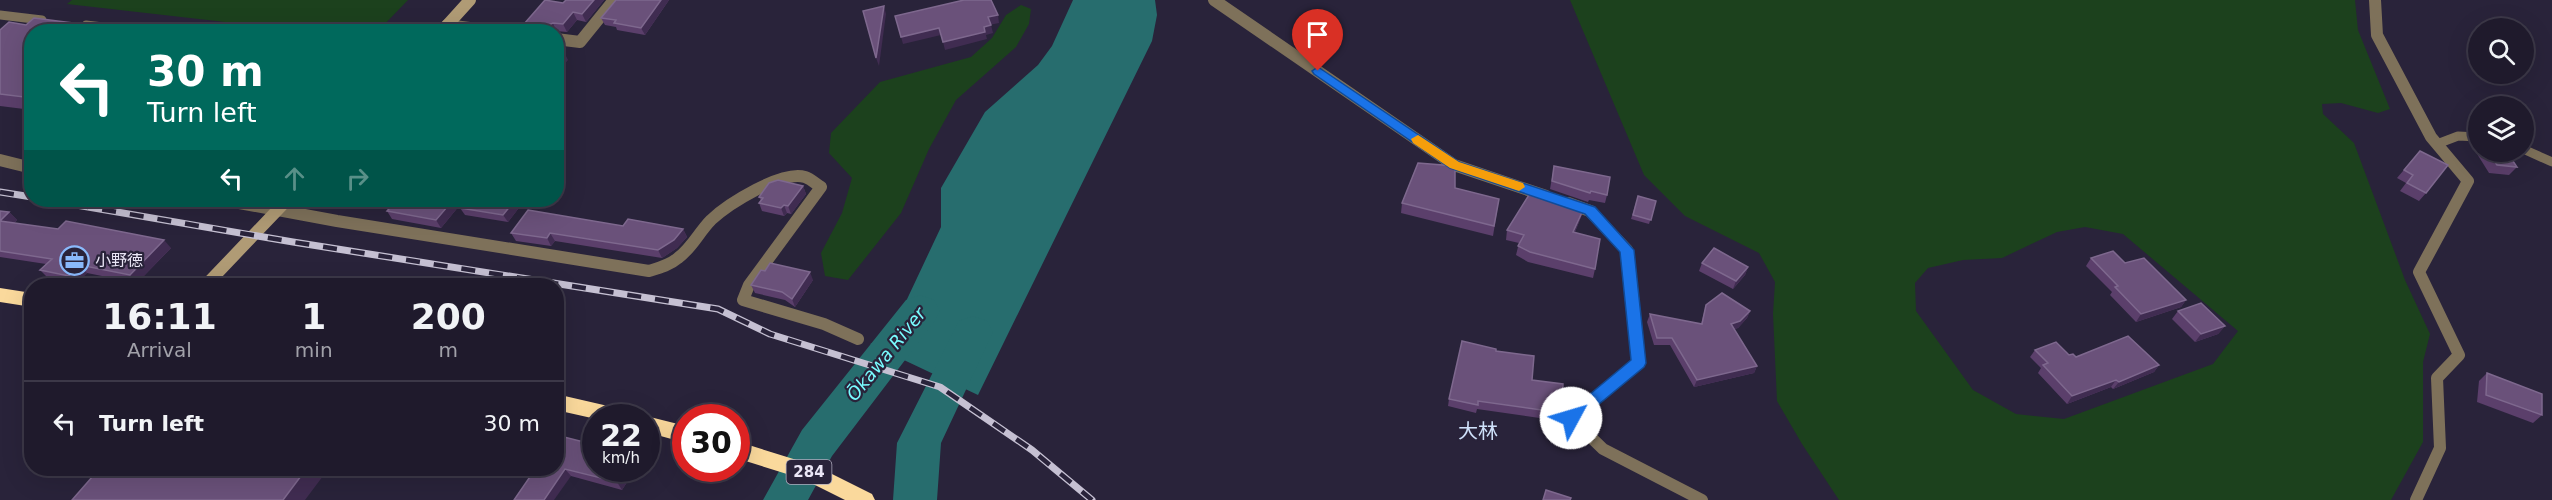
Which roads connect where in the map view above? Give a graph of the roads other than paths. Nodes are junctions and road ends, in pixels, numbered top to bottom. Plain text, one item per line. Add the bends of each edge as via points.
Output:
1 (470, 0) edge
2 (614, 0) edge
3 (1214, 0) edge
4 (2375, 0) edge
5 (0, 15) edge
6 (56, 21) edge
7 (448, 24) edge
8 (564, 40) edge
9 (2468, 136) edge
10 (2437, 144) junction
11 (2534, 154) edge
12 (0, 160) edge
13 (2552, 162) edge
14 (24, 166) edge
15 (280, 207) edge
16 (294, 207) edge
17 (213, 278) edge
18 (0, 295) edge
19 (24, 299) edge
20 (858, 339) dead end
21 (564, 404) edge
22 (582, 408) edge
23 (750, 453) edge
24 (865, 500) edge
25 (1702, 500) edge
26 (2416, 500) edge

1 - 7 street
2 - 8 street via 580,42
3 - 25 street via 1454,165 1590,210 1627,250 1639,363 1571,418 1602,449
4 - 10 street via 2377,35
5 - 6 lane
9 - 10 lane
10 - 26 street via 2468,181 2419,272 2459,355 2437,378 2440,448
11 - 13 lane
12 - 14 street
15 - 17 street
16 - 20 street via 349,222 649,271 682,258 721,212 775,181 805,177 821,187 749,285 743,300 824,324
18 - 19 highway
21 - 22 highway
23 - 24 highway, 284 via 808,472

